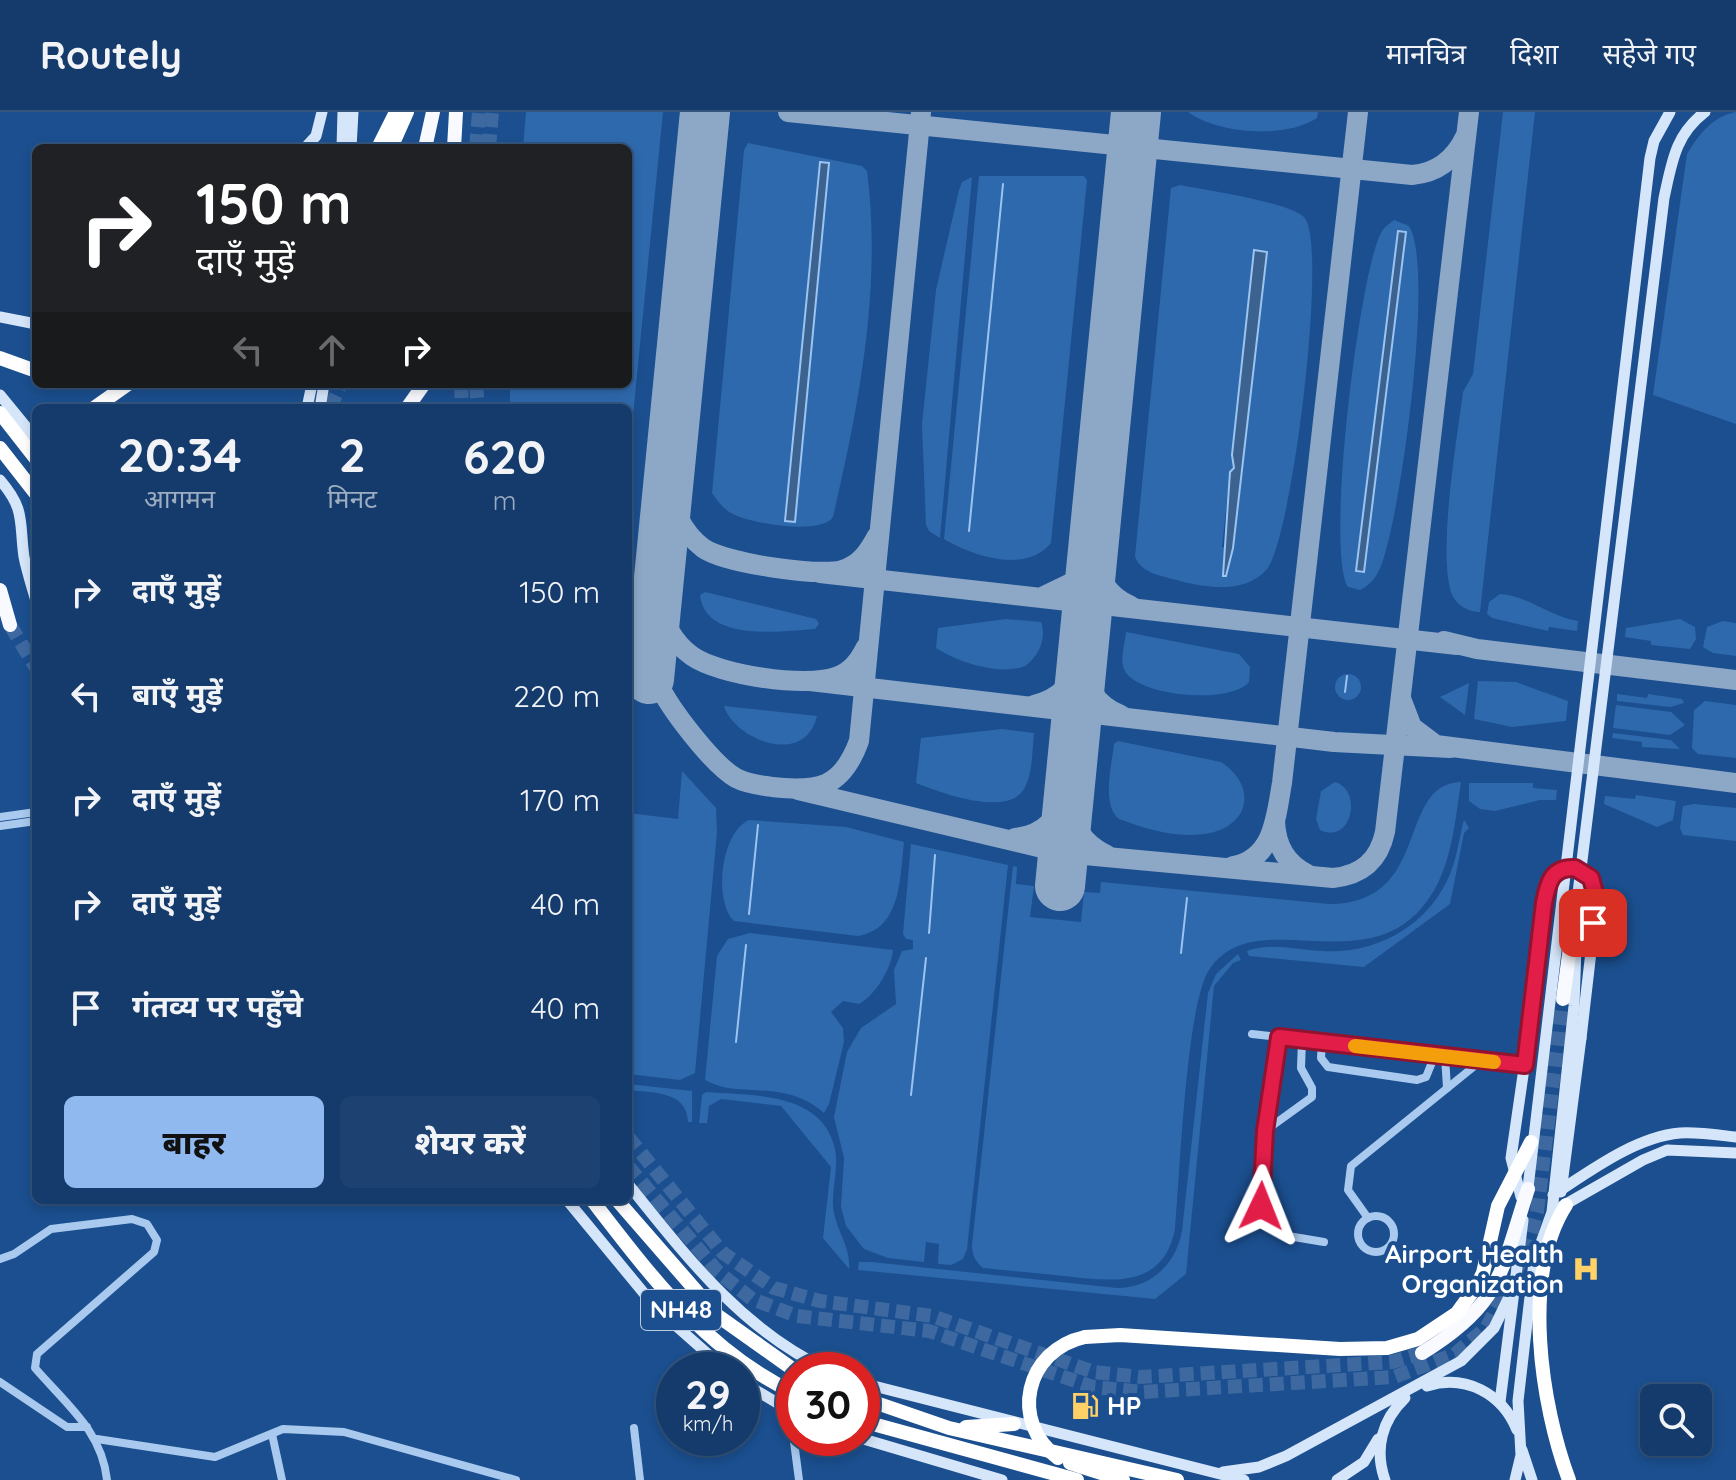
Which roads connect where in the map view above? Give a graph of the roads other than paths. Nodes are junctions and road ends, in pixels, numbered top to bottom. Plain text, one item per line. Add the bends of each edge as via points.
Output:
1 (322, 112) edge
2 (343, 112) edge
3 (353, 112) edge
4 (396, 112) edge
5 (407, 112) edge
6 (433, 112) edge
7 (456, 112) edge
8 (1670, 112) edge
9 (1705, 112) edge
10 (309, 144) edge
11 (342, 144) edge
12 (351, 144) edge
13 (380, 144) edge
14 (393, 144) edge
15 (426, 144) edge
16 (454, 144) edge
17 (0, 317) edge
18 (32, 323) edge
19 (0, 358) edge
20 (32, 370) edge
21 (122, 388) edge
22 (0, 395) edge
23 (100, 404) edge
24 (0, 413) edge
25 (32, 434) edge
26 (0, 448) edge
27 (32, 454) edge
28 (0, 480) edge
29 (32, 489) edge
30 (32, 586) edge
31 (0, 590) edge
32 (10, 625) tunnel mouth
33 (32, 813) edge
34 (0, 817) edge
35 (32, 822) edge
36 (0, 826) edge
37 (1577, 896) junction
38 (1563, 999) tunnel mouth
39 (1252, 1034) dead end
40 (1279, 1037) junction
41 (1302, 1040) junction
42 (1322, 1042) junction
43 (1440, 1056) junction
44 (1482, 1060) junction
45 (1525, 1065) junction
46 (1447, 1088) junction
47 (1265, 1131) junction
48 (1736, 1137) edge
49 (1531, 1142) junction
50 (1736, 1153) edge
51 (1515, 1169) junction
52 (632, 1189) edge
53 (1528, 1189) junction
54 (1558, 1202) junction
55 (570, 1204) edge
56 (595, 1204) edge
57 (620, 1204) edge
58 (1520, 1214) junction
59 (1368, 1218) junction
60 (1324, 1242) dead end
61 (0, 1259) edge
62 (1517, 1273) junction
63 (706, 1352) edge
64 (796, 1352) edge
65 (1422, 1353) tunnel mouth
66 (776, 1357) edge
67 (776, 1381) edge
68 (0, 1382) edge
69 (880, 1388) edge
70 (1500, 1402) junction
71 (880, 1404) edge
72 (1014, 1424) junction
73 (1385, 1425) junction
74 (880, 1426) edge
75 (87, 1427) junction
76 (634, 1428) dead end
77 (949, 1428) junction
78 (272, 1434) junction
79 (97, 1439) junction
80 (1520, 1443) junction
81 (880, 1444) edge
82 (797, 1456) edge
83 (1212, 1473) junction
84 (107, 1480) edge
85 (282, 1480) edge
86 (516, 1480) edge
87 (640, 1480) edge
88 (799, 1480) edge
89 (1002, 1480) edge
90 (1077, 1480) edge
91 (1123, 1480) edge
92 (1177, 1480) edge
93 (1244, 1480) edge
94 (1337, 1480) edge
95 (1385, 1480) edge
96 (1515, 1480) edge
97 (1532, 1480) edge
98 (1569, 1480) edge

1 - 10 main road
2 - 11 main road
3 - 12 main road
4 - 13 highway
5 - 14 highway
6 - 15 highway
7 - 16 highway
8 - 49 main road via 1650,158
9 - 37 main road via 1675,145 1664,198
17 - 18 main road
19 - 20 highway
21 - 23 highway
22 - 25 main road
24 - 27 highway
26 - 29 highway
28 - 30 main road via 23,519 24,557
31 - 32 highway
33 - 34 street
35 - 36 street
37 - 38 highway
37 - 54 main road
39 - 40 street
40 - 41 street
40 - 47 street
41 - 42 street
41 - 47 street via 1301,1068 1312,1097
42 - 43 street
42 - 43 street via 1321,1058 1328,1067 1417,1080 1426,1077
43 - 44 street
43 - 46 street
44 - 45 street
44 - 46 street
45 - 51 main road via 1512,1143
45 - 54 main road, bridge via 1548,882 1560,870 1575,868 1591,878 1597,900
46 - 59 street via 1351,1166 1348,1190
47 - 60 street via 1261,1206 1282,1235
48 - 54 main road via 1659,1137 1634,1147
49 - 51 highway
49 - 53 main road
50 - 54 main road via 1667,1150
51 - 58 main road
51 - 91 highway, bridge via 1498,1206 1476,1287 1457,1313 1432,1332 1387,1348 1340,1349 1109,1335 1075,1339 1049,1354 1032,1379 1028,1409 1033,1428 1058,1458
52 - 64 main road via 719,1294
53 - 58 highway
53 - 62 main road
54 - 80 main road via 1534,1262 1518,1401
54 - 98 highway via 1545,1264 1540,1355 1557,1447
55 - 63 main road via 657,1309
56 - 67 highway, NH48 via 702,1333
57 - 66 highway, NH48 via 718,1316
58 - 65 highway via 1488,1298 1459,1330
59 - 59 street via 1380,1216 1391,1224 1393,1238 1385,1249 1372,1251 1361,1243 1359,1229
61 - 75 street via 51,1229 132,1219 147,1224 157,1240 154,1252 35,1357 35,1368
62 - 70 main road
62 - 83 main road via 1494,1328 1461,1361 1286,1456 1259,1467
68 - 75 street via 67,1427
69 - 72 main road
70 - 73 main road via 1477,1387 1441,1382 1406,1398
70 - 80 main road
71 - 77 highway
72 - 77 highway
72 - 83 main road
73 - 94 main road via 1364,1462
73 - 95 main road via 1380,1459
74 - 90 highway
75 - 79 street
76 - 87 street
77 - 92 highway
78 - 79 street via 215,1457
78 - 85 street
78 - 86 street via 289,1428 351,1433
79 - 84 street
80 - 96 main road
80 - 97 main road
81 - 89 main road
82 - 88 street
83 - 93 main road

